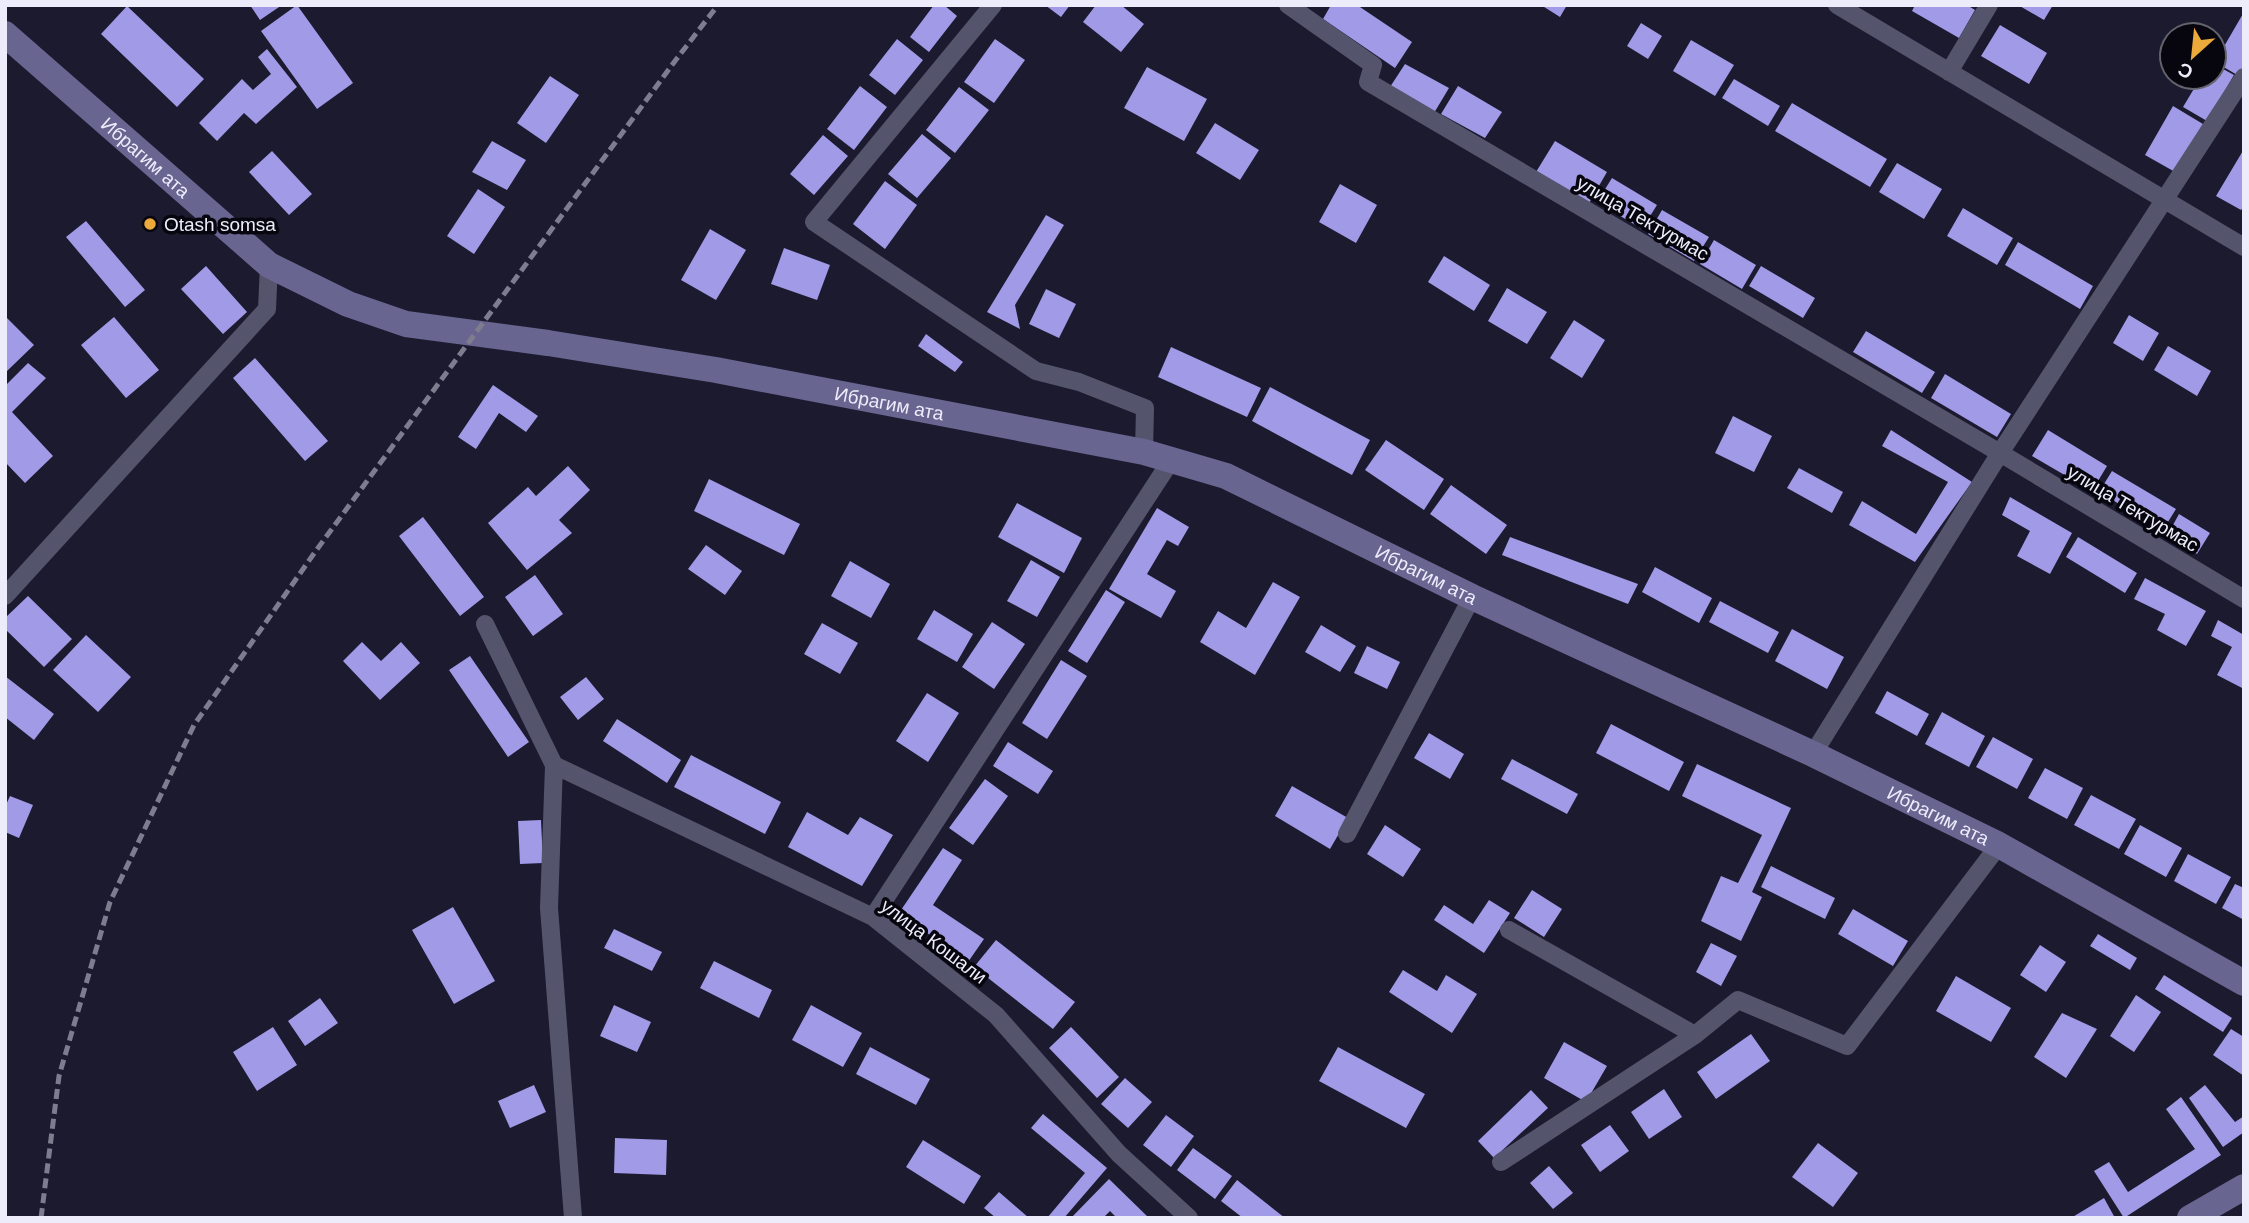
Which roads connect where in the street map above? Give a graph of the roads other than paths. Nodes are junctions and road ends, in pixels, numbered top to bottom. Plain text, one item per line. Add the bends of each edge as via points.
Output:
1 (993, 5) edge
2 (1288, 5) edge
3 (1837, 5) edge
4 (1989, 5) edge
5 (5, 34) edge
6 (1950, 72) junction
7 (2244, 77) edge
8 (2164, 200) junction
9 (2244, 247) edge
10 (269, 265) junction
11 (1144, 452) junction
12 (2000, 453) junction
13 (1172, 459) junction
14 (5, 596) edge
15 (1472, 597) junction
16 (2244, 599) edge
17 (485, 624) dead end
18 (1813, 754) junction
19 (554, 765) junction
20 (1347, 834) dead end
21 (1999, 845) junction
22 (873, 918) junction
23 (1509, 930) dead end
24 (2244, 983) edge
25 (1695, 1035) junction
26 (1500, 1162) dead end
27 (2244, 1187) edge
28 (573, 1218) edge
29 (1189, 1218) edge
30 (2190, 1218) edge

1 - 11 street via 814,222 1036,371 1145,408
2 - 12 street, улица Тектурмас via 1373,65 1368,82
3 - 6 street
4 - 6 street
5 - 10 street, Ибрагим ата
6 - 8 street
7 - 8 street
8 - 9 street
8 - 12 street
10 - 11 street, Ибрагим ата via 348,304 406,324 716,370
10 - 14 street via 267,309
11 - 13 street, Ибрагим ата
12 - 16 street, улица Тектурмас
12 - 18 street
13 - 15 street, Ибрагим ата via 1226,476
13 - 22 street
15 - 18 street, Ибрагим ата
15 - 20 street
17 - 19 street
18 - 21 street, Ибрагим ата
19 - 22 street, улица Кошали
19 - 28 street via 550,908
21 - 24 street, Ибрагим ата
21 - 25 street via 1847,1046 1738,1000
22 - 29 street, улица Кошали via 996,1015 1119,1154
23 - 25 street
25 - 26 street
27 - 30 street

